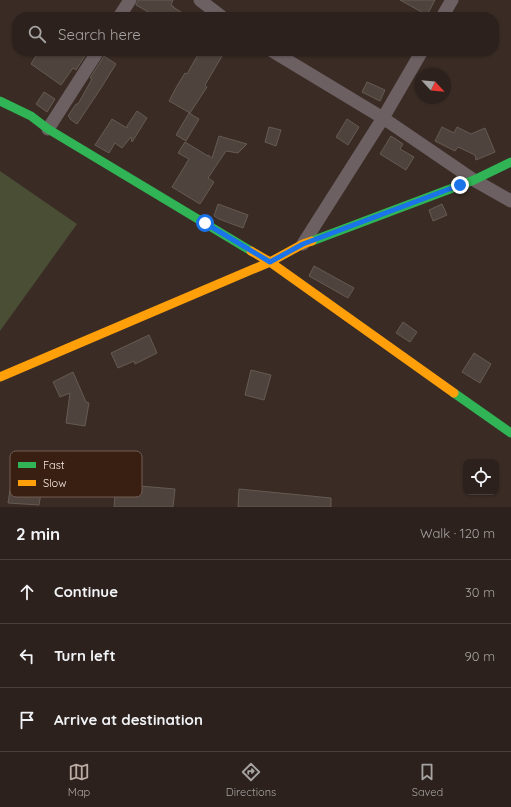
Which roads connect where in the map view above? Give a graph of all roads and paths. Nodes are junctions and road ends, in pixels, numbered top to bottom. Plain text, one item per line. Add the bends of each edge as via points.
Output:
1 (130, 0) edge
2 (200, 0) edge
3 (452, 0) edge
4 (123, 12) edge
5 (216, 12) edge
6 (445, 12) edge
7 (95, 56) edge
8 (280, 56) edge
9 (419, 56) edge
10 (0, 101) edge
11 (383, 118) junction
12 (48, 129) junction
13 (511, 162) edge
14 (474, 180) junction
15 (511, 201) edge
16 (303, 244) junction
17 (270, 262) junction
18 (0, 378) edge
19 (511, 433) edge

1 - 4 street
2 - 5 street
3 - 6 street
7 - 12 street
8 - 11 street
9 - 11 street
10 - 12 main road via 31,116
11 - 14 street
11 - 16 street
12 - 17 main road
13 - 14 main road
14 - 15 street
14 - 16 main road
16 - 17 main road
17 - 18 main road
17 - 19 main road

